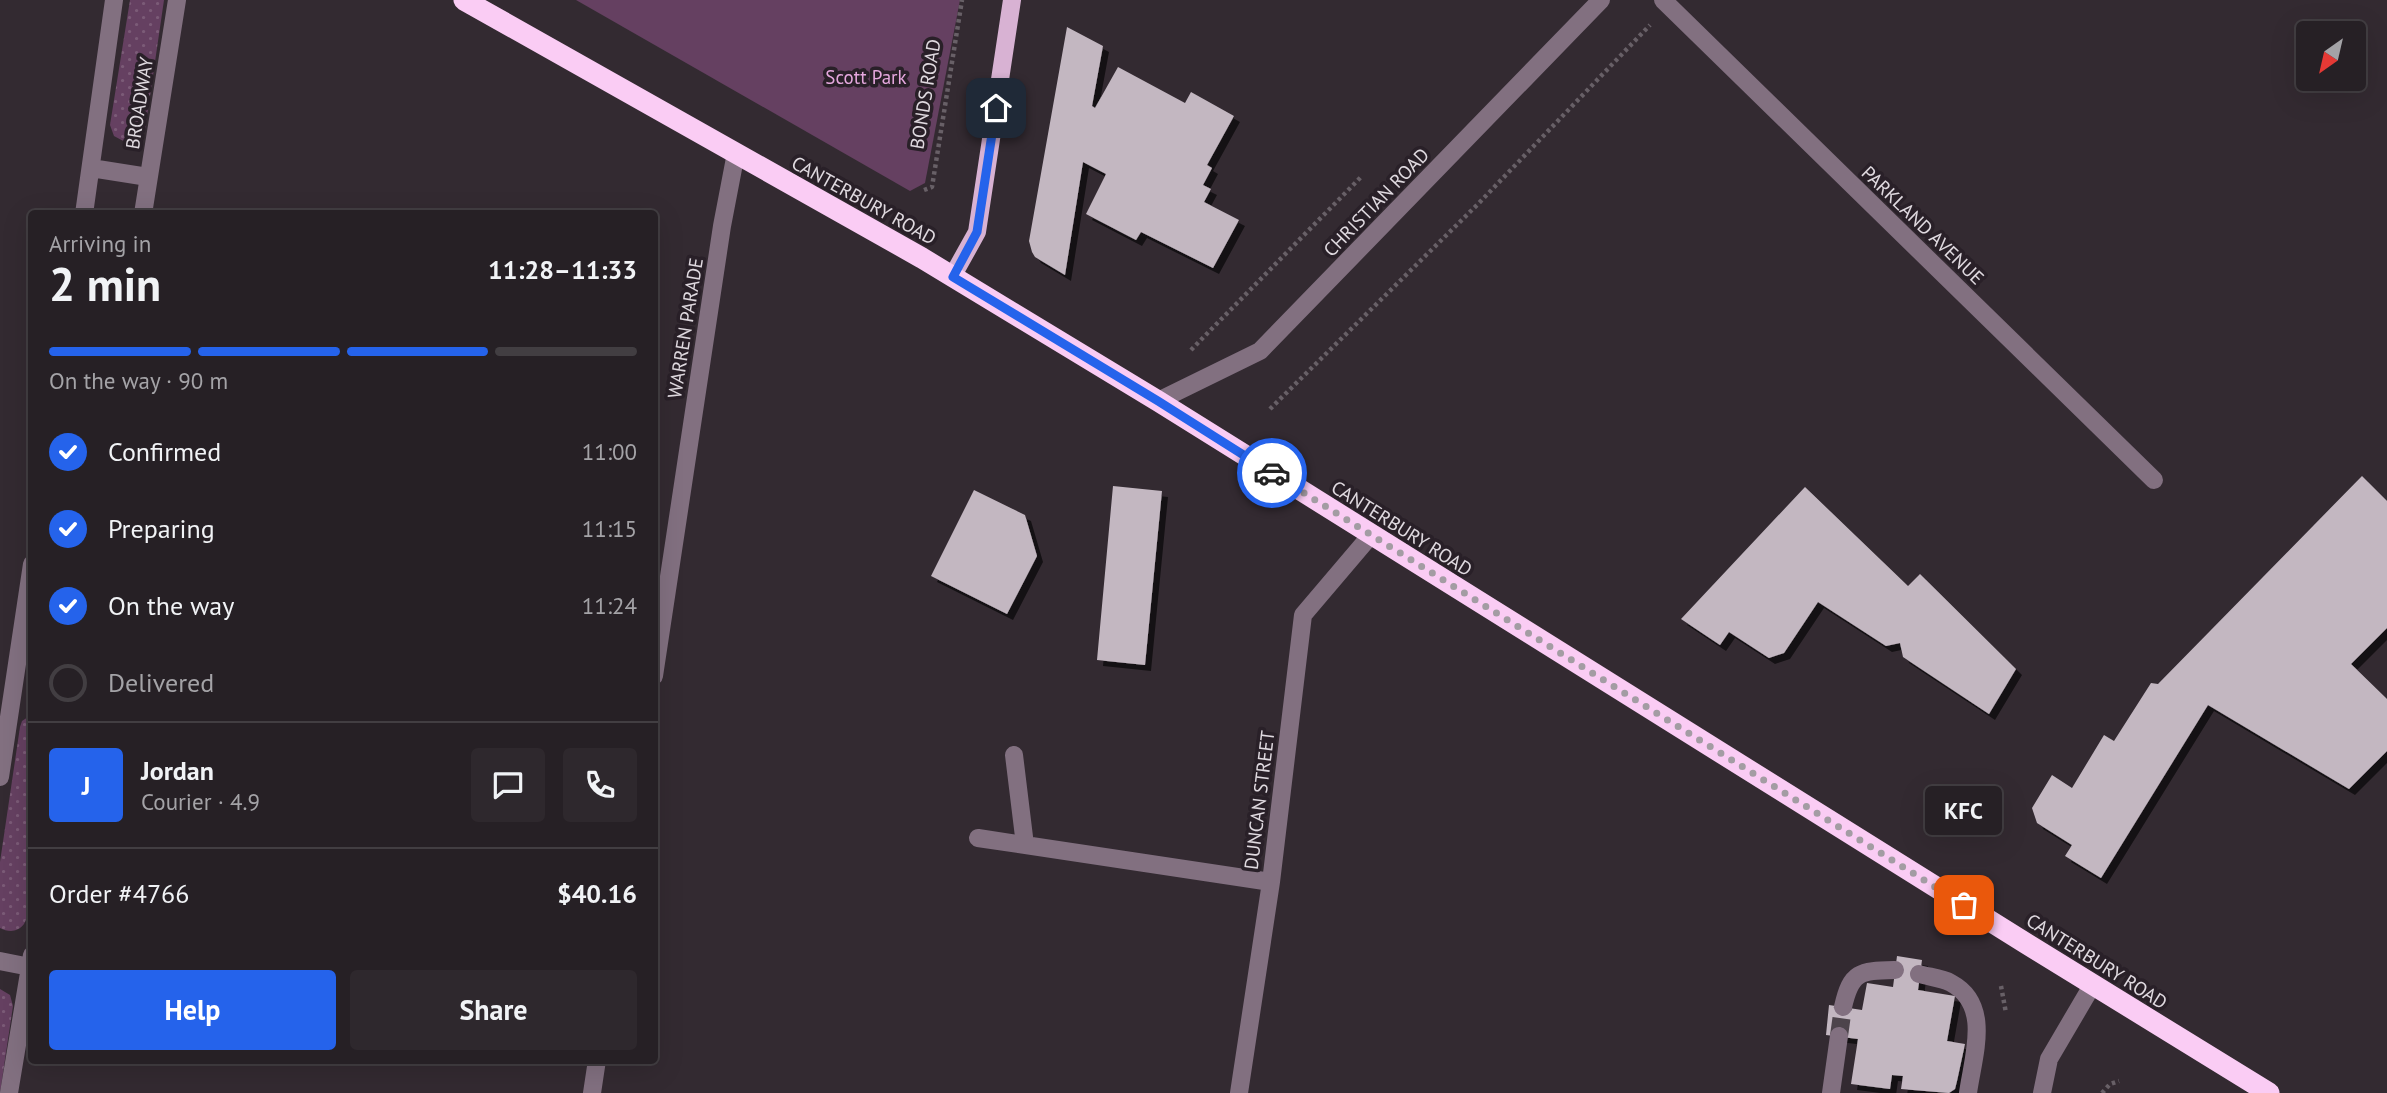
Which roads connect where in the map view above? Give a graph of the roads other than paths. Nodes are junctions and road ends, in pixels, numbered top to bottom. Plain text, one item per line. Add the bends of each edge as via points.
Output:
1 (114, 0) edge
2 (177, 0) edge
3 (464, 0) edge
4 (1012, 0) edge
5 (1601, 0) edge
6 (1666, 3) edge
7 (736, 153) junction
8 (91, 168) junction
9 (148, 177) junction
10 (85, 210) edge
11 (144, 210) edge
12 (953, 277) junction
13 (1158, 401) junction
14 (2154, 480) dead end
15 (1371, 535) junction
16 (28, 616) edge
17 (658, 650) edge
18 (23, 682) edge
19 (1014, 755) dead end
20 (0, 777) edge
21 (978, 838) dead end
22 (1025, 845) junction
23 (1270, 881) junction
24 (0, 961) edge
25 (28, 961) edge
26 (1895, 970) dead end
27 (1919, 974) dead end
28 (28, 979) edge
29 (2093, 984) junction
30 (1843, 1007) tunnel mouth
31 (1839, 1037) tunnel mouth
32 (596, 1064) edge
33 (9, 1093) edge
34 (592, 1093) edge
35 (1239, 1093) edge
36 (1831, 1093) edge
37 (1968, 1093) edge
38 (2042, 1093) edge
39 (2269, 1093) edge

1 - 8 street, BROADWAY
2 - 9 street, BROADWAY
3 - 7 highway, CANTERBURY ROAD
4 - 12 main road via 977,232
5 - 13 street, CHRISTIAN ROAD via 1260,351
6 - 14 street, PARKLAND AVENUE
7 - 12 highway, CANTERBURY ROAD
7 - 17 street, WARREN PARADE
8 - 9 street
8 - 10 street, BROADWAY
9 - 11 street, BROADWAY
12 - 13 highway, CANTERBURY ROAD
13 - 15 highway, CANTERBURY ROAD
15 - 23 street, DUNCAN STREET via 1303,615
15 - 29 highway, CANTERBURY ROAD
16 - 18 street
18 - 20 street
19 - 22 street
21 - 22 street
22 - 23 street
23 - 35 street, DUNCAN STREET
24 - 25 street
26 - 30 street via 1857,974
27 - 37 street via 1950,982 1968,995 1976,1013
28 - 33 street
29 - 38 street via 2049,1059
29 - 39 highway, CANTERBURY ROAD
31 - 36 street
32 - 34 street

